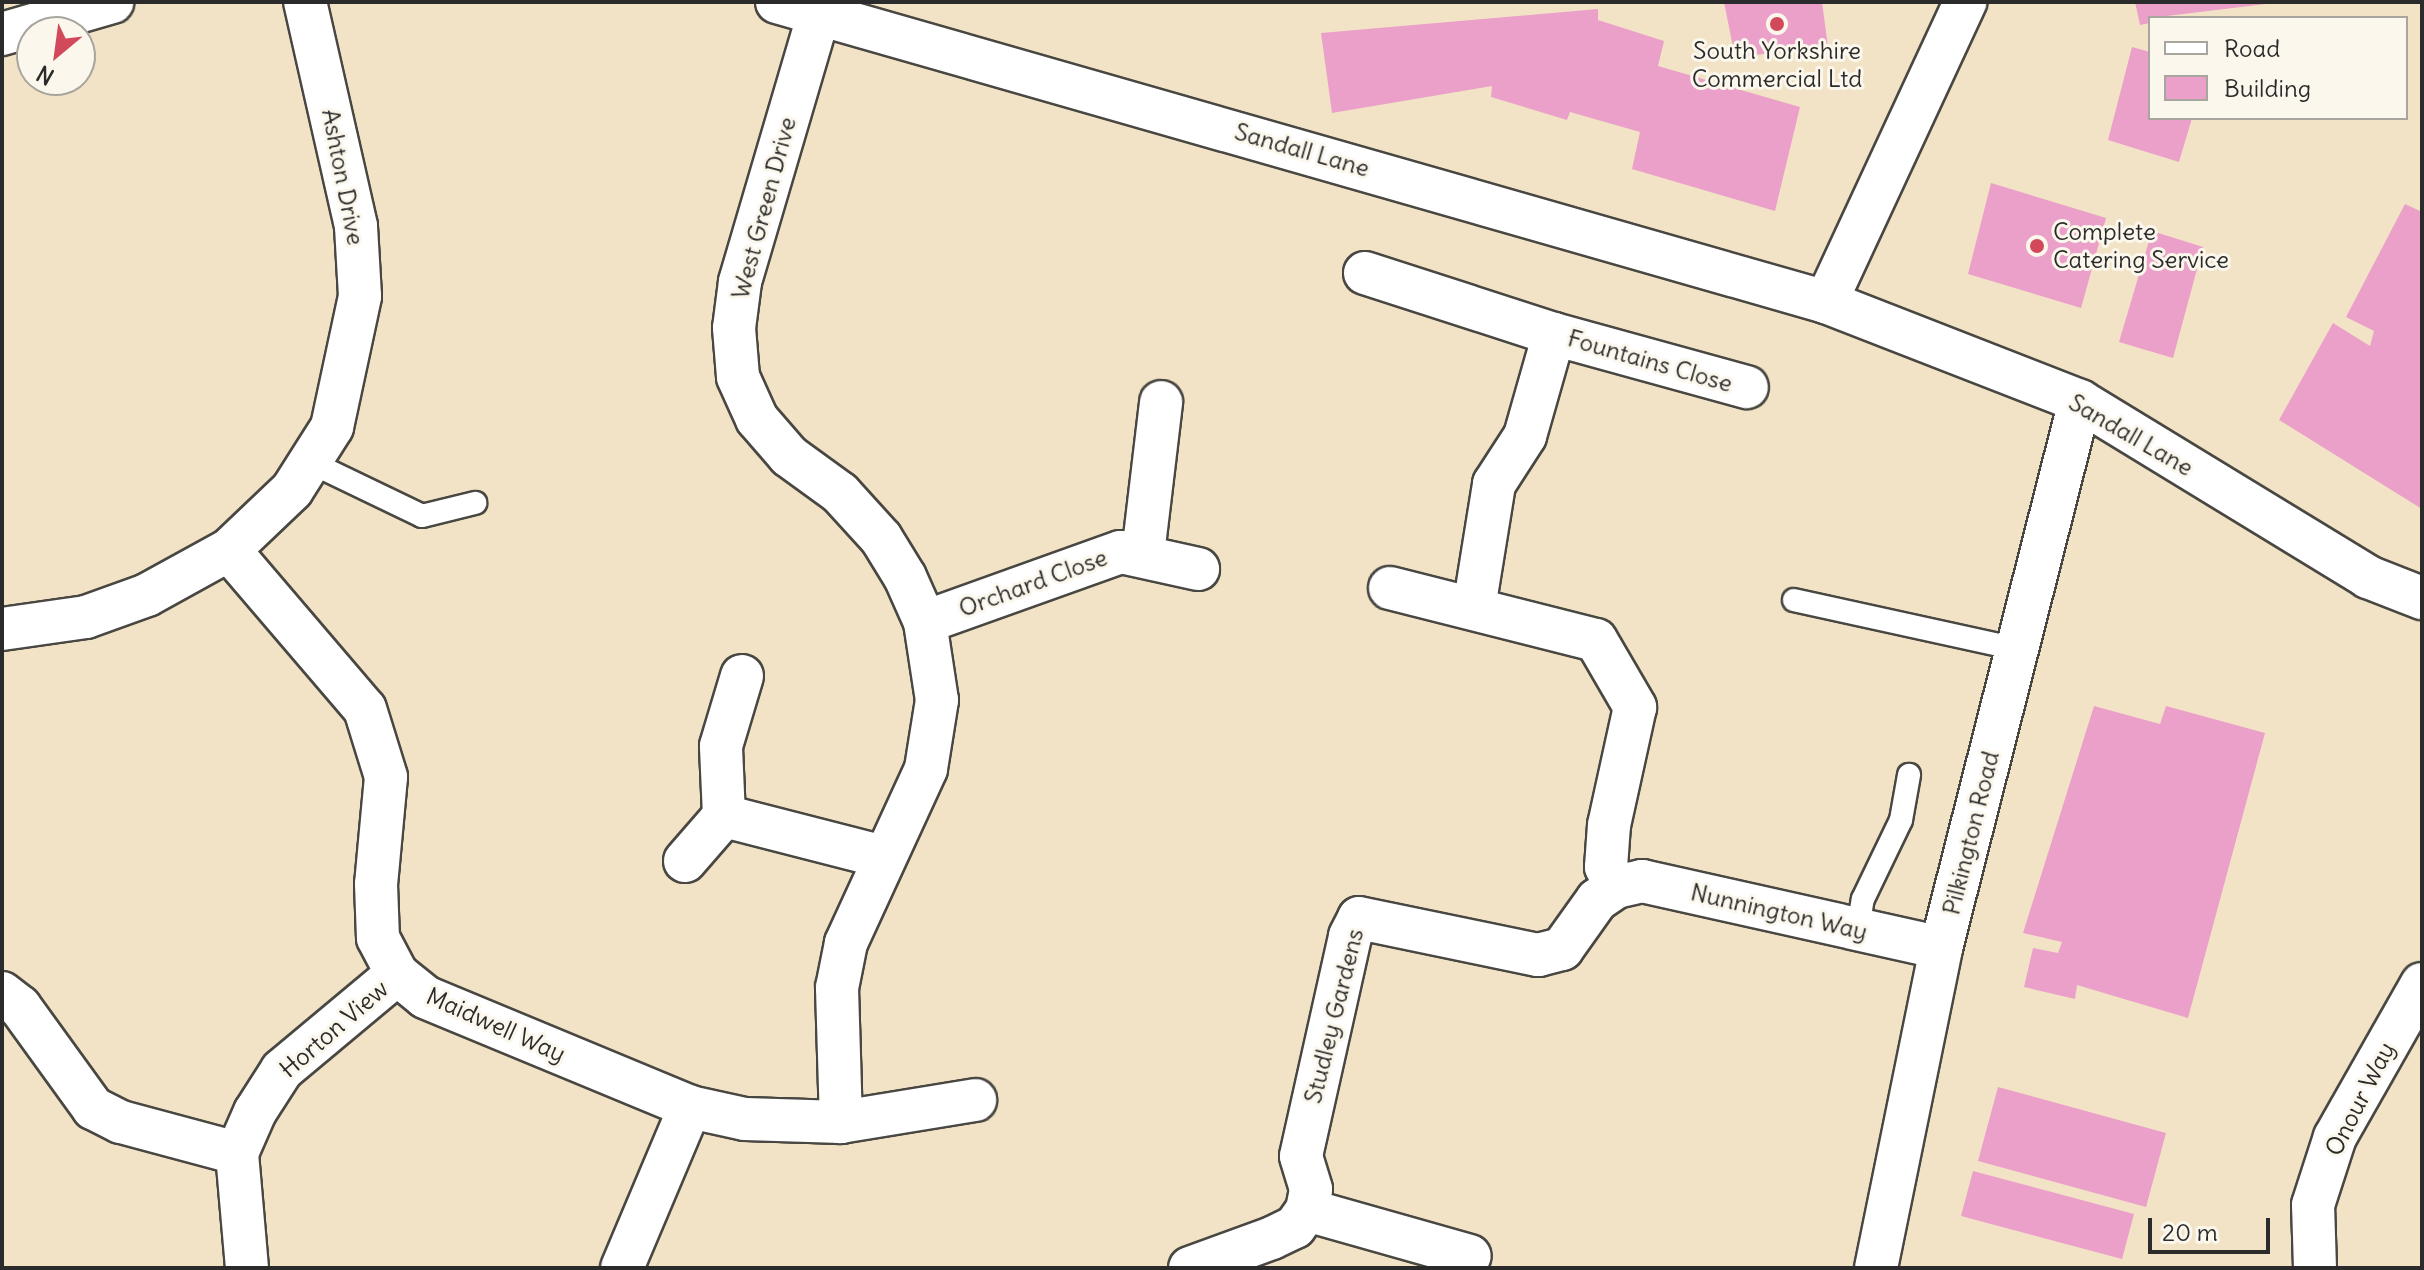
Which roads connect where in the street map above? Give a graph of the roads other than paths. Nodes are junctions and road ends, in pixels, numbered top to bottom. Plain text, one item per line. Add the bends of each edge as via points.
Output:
1 (112, 2) edge
2 (305, 2) edge
3 (777, 2) edge
4 (1965, 2) edge
5 (820, 10) junction
6 (2, 34) edge
7 (1365, 273) dead end
8 (1826, 302) junction
9 (1554, 334) junction
10 (1747, 387) dead end
11 (2080, 401) junction
12 (1161, 402) dead end
13 (310, 462) junction
14 (475, 503) dead end
15 (229, 550) junction
16 (1143, 554) junction
17 (1198, 569) dead end
18 (1390, 588) dead end
19 (2422, 598) edge
20 (1794, 600) dead end
21 (1474, 608) junction
22 (925, 622) junction
23 (2, 629) edge
24 (2017, 649) junction
25 (742, 676) dead end
26 (1909, 775) dead end
27 (724, 816) junction
28 (884, 857) junction
29 (685, 861) dead end
30 (1616, 887) junction
31 (1858, 929) junction
32 (1941, 948) junction
33 (397, 974) junction
34 (2422, 984) edge
35 (2, 993) edge
36 (975, 1100) dead end
37 (690, 1107) junction
38 (841, 1122) junction
39 (237, 1153) junction
40 (1307, 1210) junction
41 (1470, 1256) dead end
42 (247, 1268) edge
43 (622, 1268) edge
44 (1190, 1268) edge
45 (1876, 1268) edge
46 (2315, 1268) edge

1 - 6 street
2 - 13 street, Ashton Drive via 356,226 360,296 332,427
3 - 5 street, Sandall Lane
4 - 8 street
5 - 8 street, Sandall Lane
5 - 22 street, West Green Drive via 740,282 734,328 738,377 757,419 789,456 840,493 881,538
7 - 9 street, Fountains Close
8 - 11 street, Sandall Lane
9 - 10 street, Fountains Close
9 - 21 street, Fountains Close via 1525,436 1494,484
11 - 19 street, Sandall Lane via 2368,577
11 - 24 street, Pilkington Road
12 - 16 street, Orchard Close
13 - 14 lane via 422,516
13 - 15 street, Ashton Drive via 292,490
15 - 23 street, Ashton Drive via 147,595 86,617
15 - 33 street, Maidwell Way via 365,709 380,745 386,777 376,884 378,938
16 - 17 street, Orchard Close
16 - 22 street, Orchard Close via 1121,552
18 - 21 street
20 - 24 lane
21 - 30 street via 1596,640 1631,693 1635,707 1608,839 1606,867
22 - 28 street, West Green Drive via 937,700 926,769 909,816
24 - 32 street, Pilkington Road
25 - 27 street via 721,746
26 - 31 lane via 1901,820 1863,899
27 - 28 street
27 - 29 street
28 - 38 street, West Green Drive via 846,943 837,988
30 - 31 street, Nunnington Way via 1642,881
30 - 40 street, Studley Gardens via 1597,900 1562,949 1538,955 1359,918 1350,936 1303,1144 1301,1156 1311,1189
31 - 32 street, Nunnington Way
32 - 45 street, Pilkington Road
33 - 37 street, Maidwell Way via 425,997
33 - 39 street, Horton View via 282,1070
34 - 46 street, Onour Way via 2335,1137 2313,1205
35 - 39 street via 20,1007 93,1108 121,1122
36 - 38 street, Maidwell Way
37 - 38 street, Maidwell Way via 787,1124
37 - 43 street
39 - 42 street, Horton View
40 - 41 street
40 - 44 street via 1295,1227

